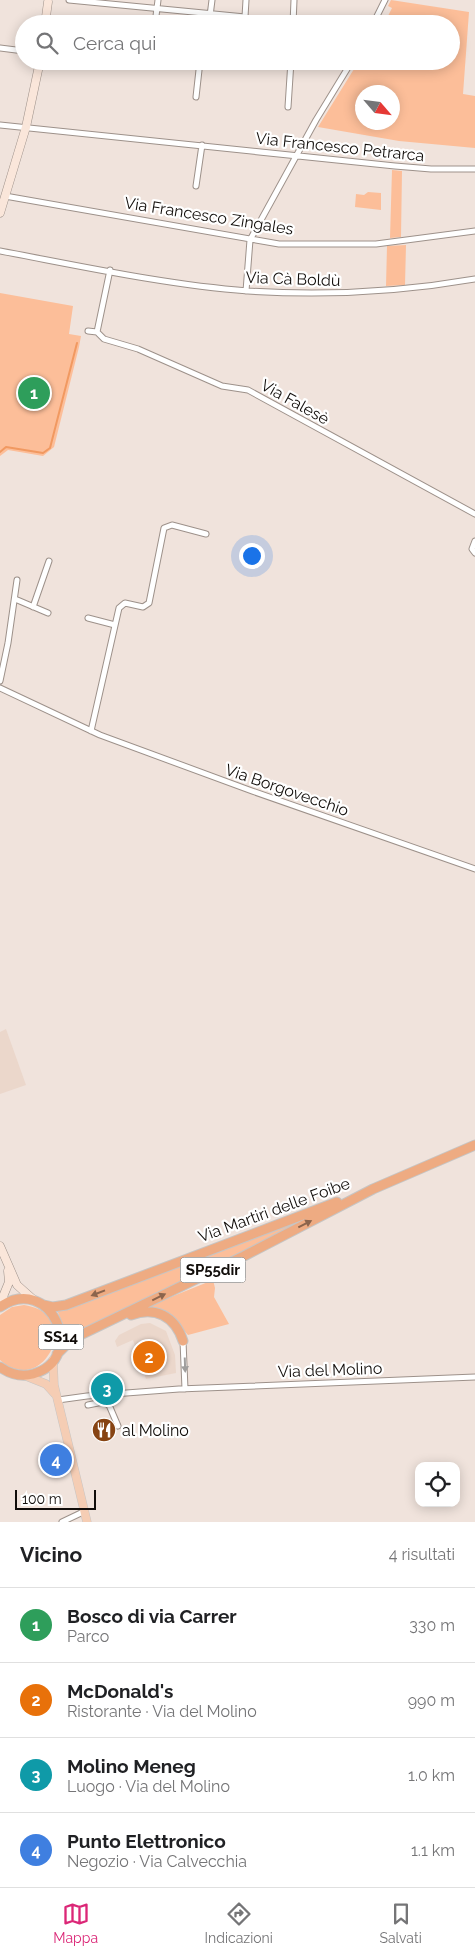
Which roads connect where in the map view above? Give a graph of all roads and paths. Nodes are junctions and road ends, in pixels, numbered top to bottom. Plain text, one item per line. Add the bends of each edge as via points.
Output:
1 (69, 0) edge
2 (158, 0) edge
3 (212, 0) edge
4 (246, 0) edge
5 (294, 0) edge
6 (385, 0) edge
7 (49, 1) edge
8 (157, 9) junction
9 (210, 14) junction
10 (47, 15) edge
11 (156, 15) edge
12 (221, 15) edge
13 (244, 15) edge
14 (293, 15) edge
15 (378, 15) edge
16 (0, 48) edge
17 (15, 50) edge
18 (38, 70) edge
19 (199, 70) edge
20 (290, 70) edge
21 (347, 70) edge
22 (196, 97) dead end
23 (288, 107) dead end
24 (0, 124) edge
25 (26, 127) junction
26 (202, 145) junction
27 (296, 156) junction
28 (475, 169) edge
29 (196, 186) dead end
30 (2, 196) edge
31 (0, 213) edge
32 (475, 231) edge
33 (250, 240) junction
34 (0, 251) edge
35 (110, 270) junction
36 (475, 279) edge
37 (246, 291) junction
38 (88, 331) dead end
39 (97, 332) junction
40 (475, 514) edge
41 (206, 534) dead end
42 (475, 541) edge
43 (475, 553) edge
44 (49, 561) dead end
45 (17, 580) dead end
46 (15, 599) junction
47 (33, 607) junction
48 (48, 613) dead end
49 (88, 618) dead end
50 (115, 625) junction
51 (0, 681) edge
52 (0, 688) edge
53 (91, 731) junction
54 (475, 868) edge
55 (475, 1145) edge
56 (373, 1190) junction
57 (0, 1246) edge
58 (7, 1264) junction
59 (35, 1301) junction
60 (44, 1305) junction
61 (0, 1306) edge
62 (109, 1321) junction
63 (183, 1341) joint
64 (55, 1357) junction
65 (2, 1369) edge
66 (24, 1375) junction
67 (475, 1376) edge
68 (185, 1389) junction
69 (102, 1394) junction
70 (58, 1399) junction
71 (102, 1402) junction
72 (88, 1405) dead end
73 (118, 1426) dead end
74 (83, 1512) junction
75 (62, 1522) edge
76 (86, 1522) edge

1 - 8 street
2 - 8 street
3 - 9 street
4 - 13 street
5 - 14 street
6 - 15 street
7 - 10 street
8 - 9 street
8 - 11 street
9 - 12 street
16 - 17 street
18 - 25 street
19 - 22 street
20 - 23 street
21 - 27 street
24 - 25 street, Via Francesco Petrarca
25 - 26 street, Via Francesco Petrarca
25 - 30 street
26 - 27 street, Via Francesco Petrarca
26 - 29 street
27 - 28 street, Via Francesco Petrarca via 431,169
27 - 33 street
30 - 31 street
30 - 33 street, Via Francesco Zingales
32 - 33 street, Via Francesco Zingales via 404,242 357,245 279,244
33 - 37 street
34 - 35 street
35 - 37 street, Via Cà Boldù
35 - 39 street
36 - 37 street, Via Cà Boldù via 377,292
38 - 39 street, Via Falesè
39 - 40 street, Via Falesè via 104,339 138,349 222,386 248,390
41 - 50 street via 172,525 164,528 149,603 143,607 122,604
42 - 43 street via 472,549
44 - 47 street
45 - 46 street
46 - 47 street
46 - 51 street
47 - 48 street
49 - 50 street
50 - 53 street
52 - 53 street, Via Borgovecchio
53 - 54 street, Via Borgovecchio via 184,767
55 - 56 highway, Via Martiri delle Foibe / SP55dir
56 -> 60 highway, Via Martiri delle Foibe / SP55dir via 66,1304
62 -> 56 highway, Via Martiri delle Foibe / SP55dir
57 - 58 street
58 - 59 street via 19,1289
58 - 61 street via 9,1282
59 - 60 highway, SS14
59 - 61 highway, SS14 via 15,1300
60 - 64 highway, SS14 via 60,1327 61,1342
62 - 63 highway via 154,1311 172,1321
62 - 64 highway, Via Martiri delle Foibe / SP55dir via 72,1339
63 -> 68 street
64 - 66 highway, SS14 via 40,1371
64 - 70 main road, SS14 via 52,1372
65 - 66 highway
66 - 70 main road via 46,1384
67 - 68 street, Via del Molino
68 - 69 street, Via del Molino
69 - 70 street, Via del Molino
69 - 71 street
70 - 74 main road, SS14
71 - 72 street
71 - 73 street via 109,1405
74 - 75 street
74 - 76 main road, SS14

